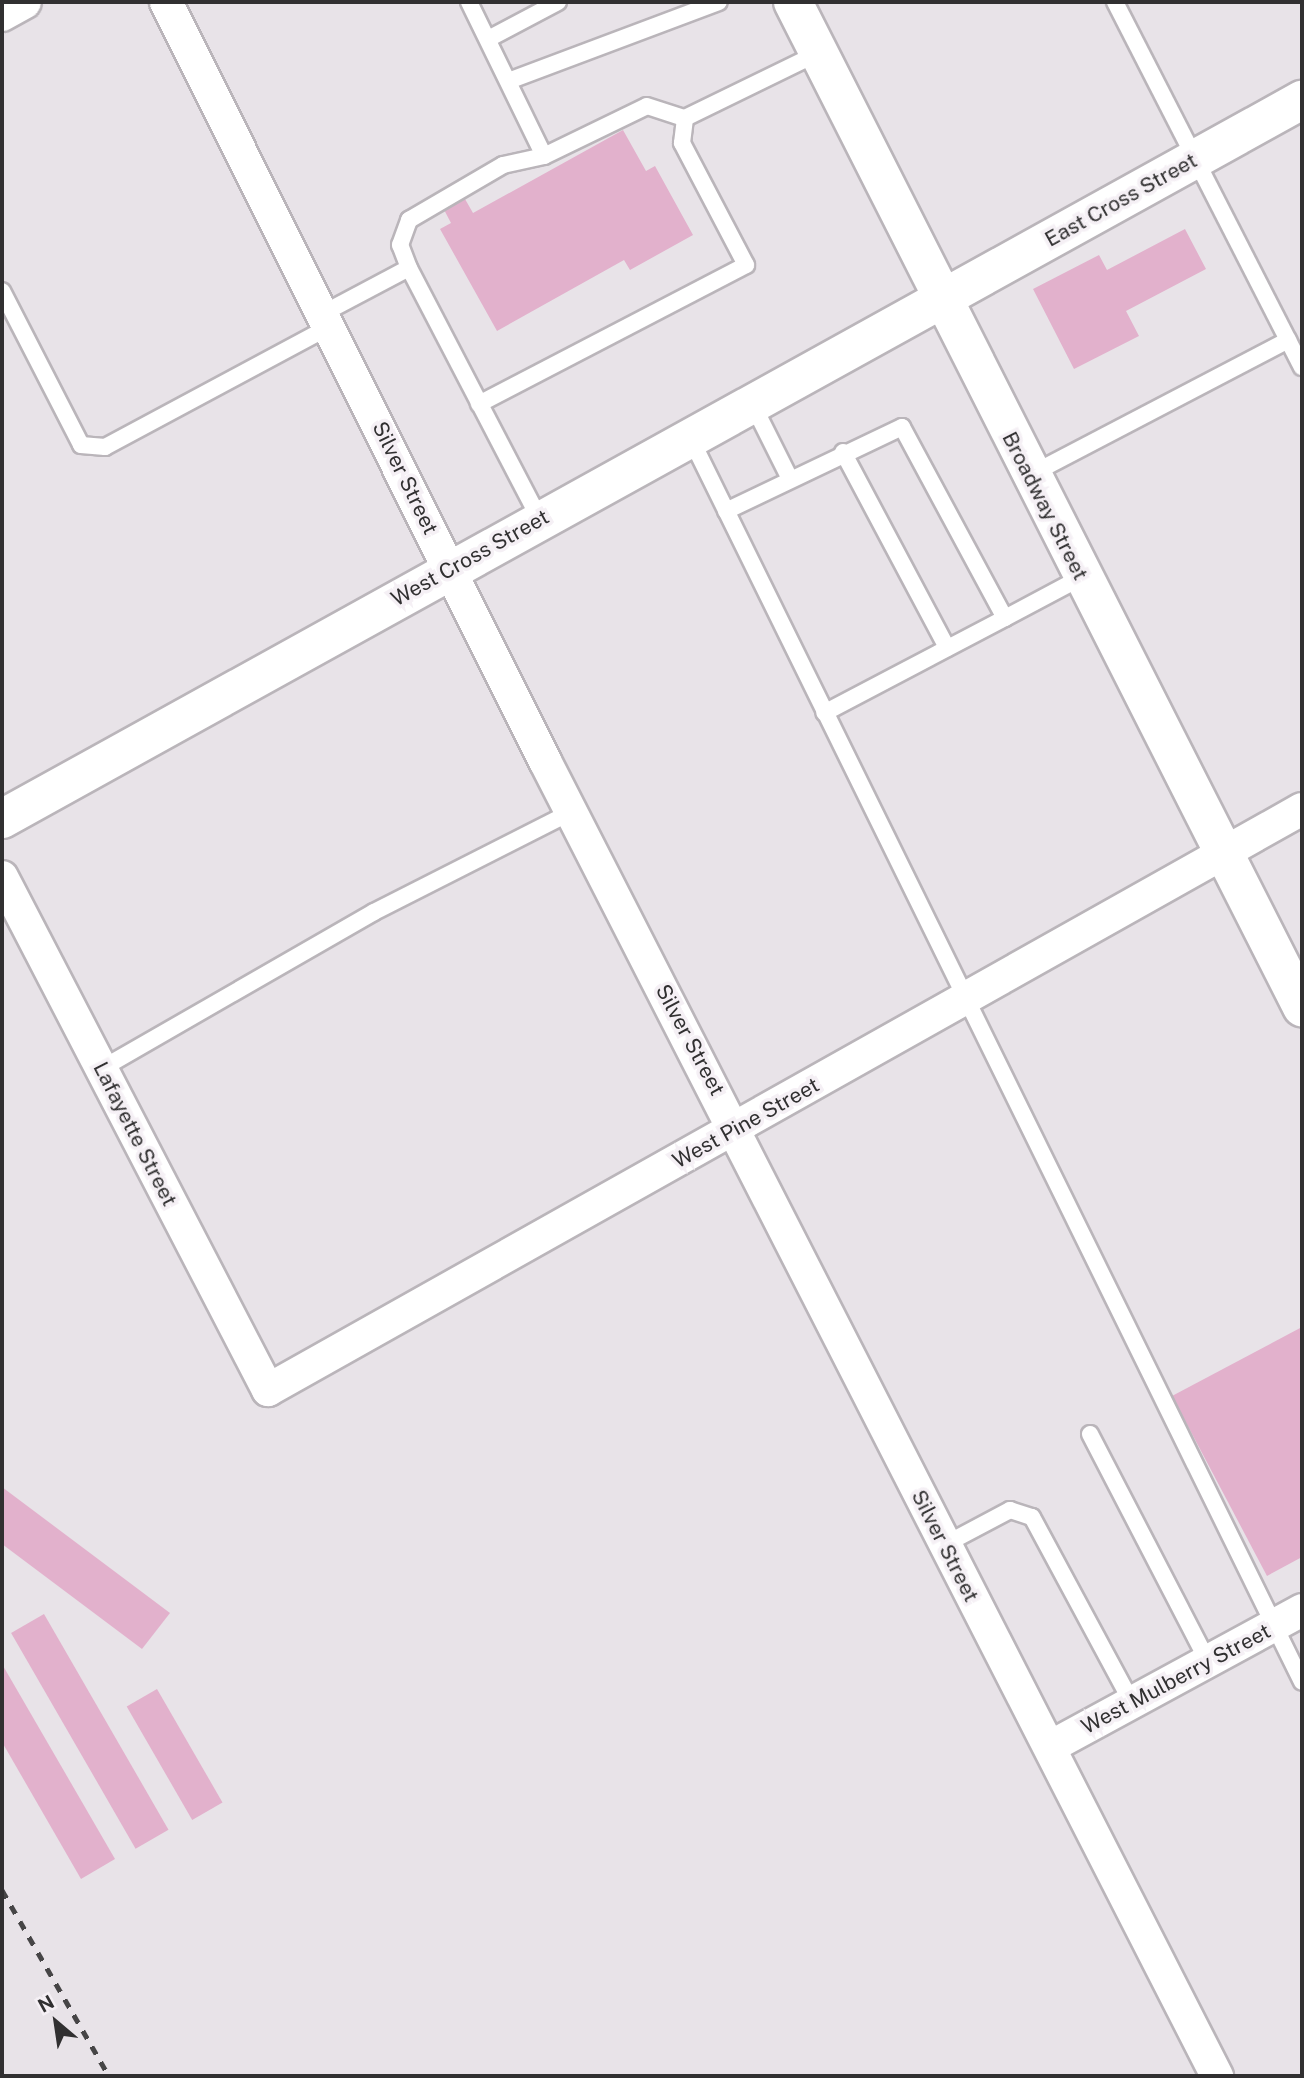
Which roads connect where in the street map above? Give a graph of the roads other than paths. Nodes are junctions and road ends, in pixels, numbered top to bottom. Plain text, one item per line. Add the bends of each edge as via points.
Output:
1 (25, 2) edge
2 (166, 2) edge
3 (470, 2) edge
4 (558, 2) edge
5 (719, 2) edge
6 (793, 2) edge
7 (1115, 2) edge
8 (2, 15) edge
9 (490, 38) junction
10 (818, 54) junction
11 (511, 80) junction
12 (1302, 100) edge
13 (685, 118) junction
14 (544, 156) junction
15 (1195, 159) junction
16 (409, 268) junction
17 (2, 290) edge
18 (940, 299) junction
19 (326, 320) junction
20 (1288, 340) junction
21 (1302, 367) edge
22 (752, 403) junction
23 (479, 404) junction
24 (690, 437) junction
25 (843, 452) junction
26 (1029, 475) junction
27 (790, 478) junction
28 (726, 511) junction
29 (540, 520) junction
30 (450, 570) junction
31 (1082, 577) junction
32 (1005, 618) junction
33 (947, 648) junction
34 (824, 713) junction
35 (1302, 809) edge
36 (571, 811) junction
37 (2, 819) edge
38 (1223, 853) junction
39 (2, 877) edge
40 (964, 1000) junction
41 (1302, 1007) edge
42 (101, 1069) junction
43 (737, 1128) junction
44 (268, 1391) joint
45 (1090, 1434) dead end
46 (944, 1545) junction
47 (1290, 1617) edge
48 (1208, 1662) junction
49 (1302, 1682) edge
50 (1132, 1703) junction
51 (1050, 1747) junction
52 (1217, 2076) edge

1 - 8 street
2 - 19 street, Silver Street
3 - 9 lane
4 - 9 lane
5 - 11 lane
6 - 10 street, Broadway Street
7 - 15 lane
9 - 11 lane
10 - 13 lane
10 - 18 street, Broadway Street
11 - 14 lane
12 - 15 street, East Cross Street
13 - 14 lane via 648,106
13 - 23 lane via 682,143 746,265
14 - 16 lane via 503,165 409,220 400,245
15 - 18 street, East Cross Street
15 - 20 lane
16 - 19 lane
16 - 23 lane
17 - 19 lane via 81,445 105,447
18 - 22 street, West Cross Street
18 - 26 street, Broadway Street
19 - 30 street, Silver Street
20 - 21 lane
20 - 26 lane
22 - 24 street, West Cross Street
22 - 27 lane
23 - 29 lane
24 - 28 lane
24 - 29 street, West Cross Street
25 - 27 lane
25 - 32 lane via 890,428 910,434
25 - 33 lane
26 - 31 street, Broadway Street
27 - 28 lane
28 - 34 lane
29 - 30 street, West Cross Street
30 - 36 street, Silver Street
30 - 37 street, West Cross Street
31 - 32 lane
31 - 38 street, Broadway Street
32 - 33 lane
33 - 34 lane
34 - 40 lane
35 - 38 street, West Pine Street
36 - 42 lane via 374,912
36 - 43 street, Silver Street
38 - 40 street, West Pine Street
38 - 41 street, Broadway Street
39 - 42 street, Lafayette Street
40 - 43 street, West Pine Street
40 - 47 lane via 1158,1384
42 - 44 street, Lafayette Street
43 - 44 street, West Pine Street
43 - 46 street, Silver Street
45 - 48 lane
46 - 50 lane via 1010,1510 1032,1517
46 - 51 street, Silver Street
47 - 48 street, West Mulberry Street
47 - 49 lane
48 - 50 street, West Mulberry Street
50 - 51 street, West Mulberry Street
51 - 52 street, Silver Street

